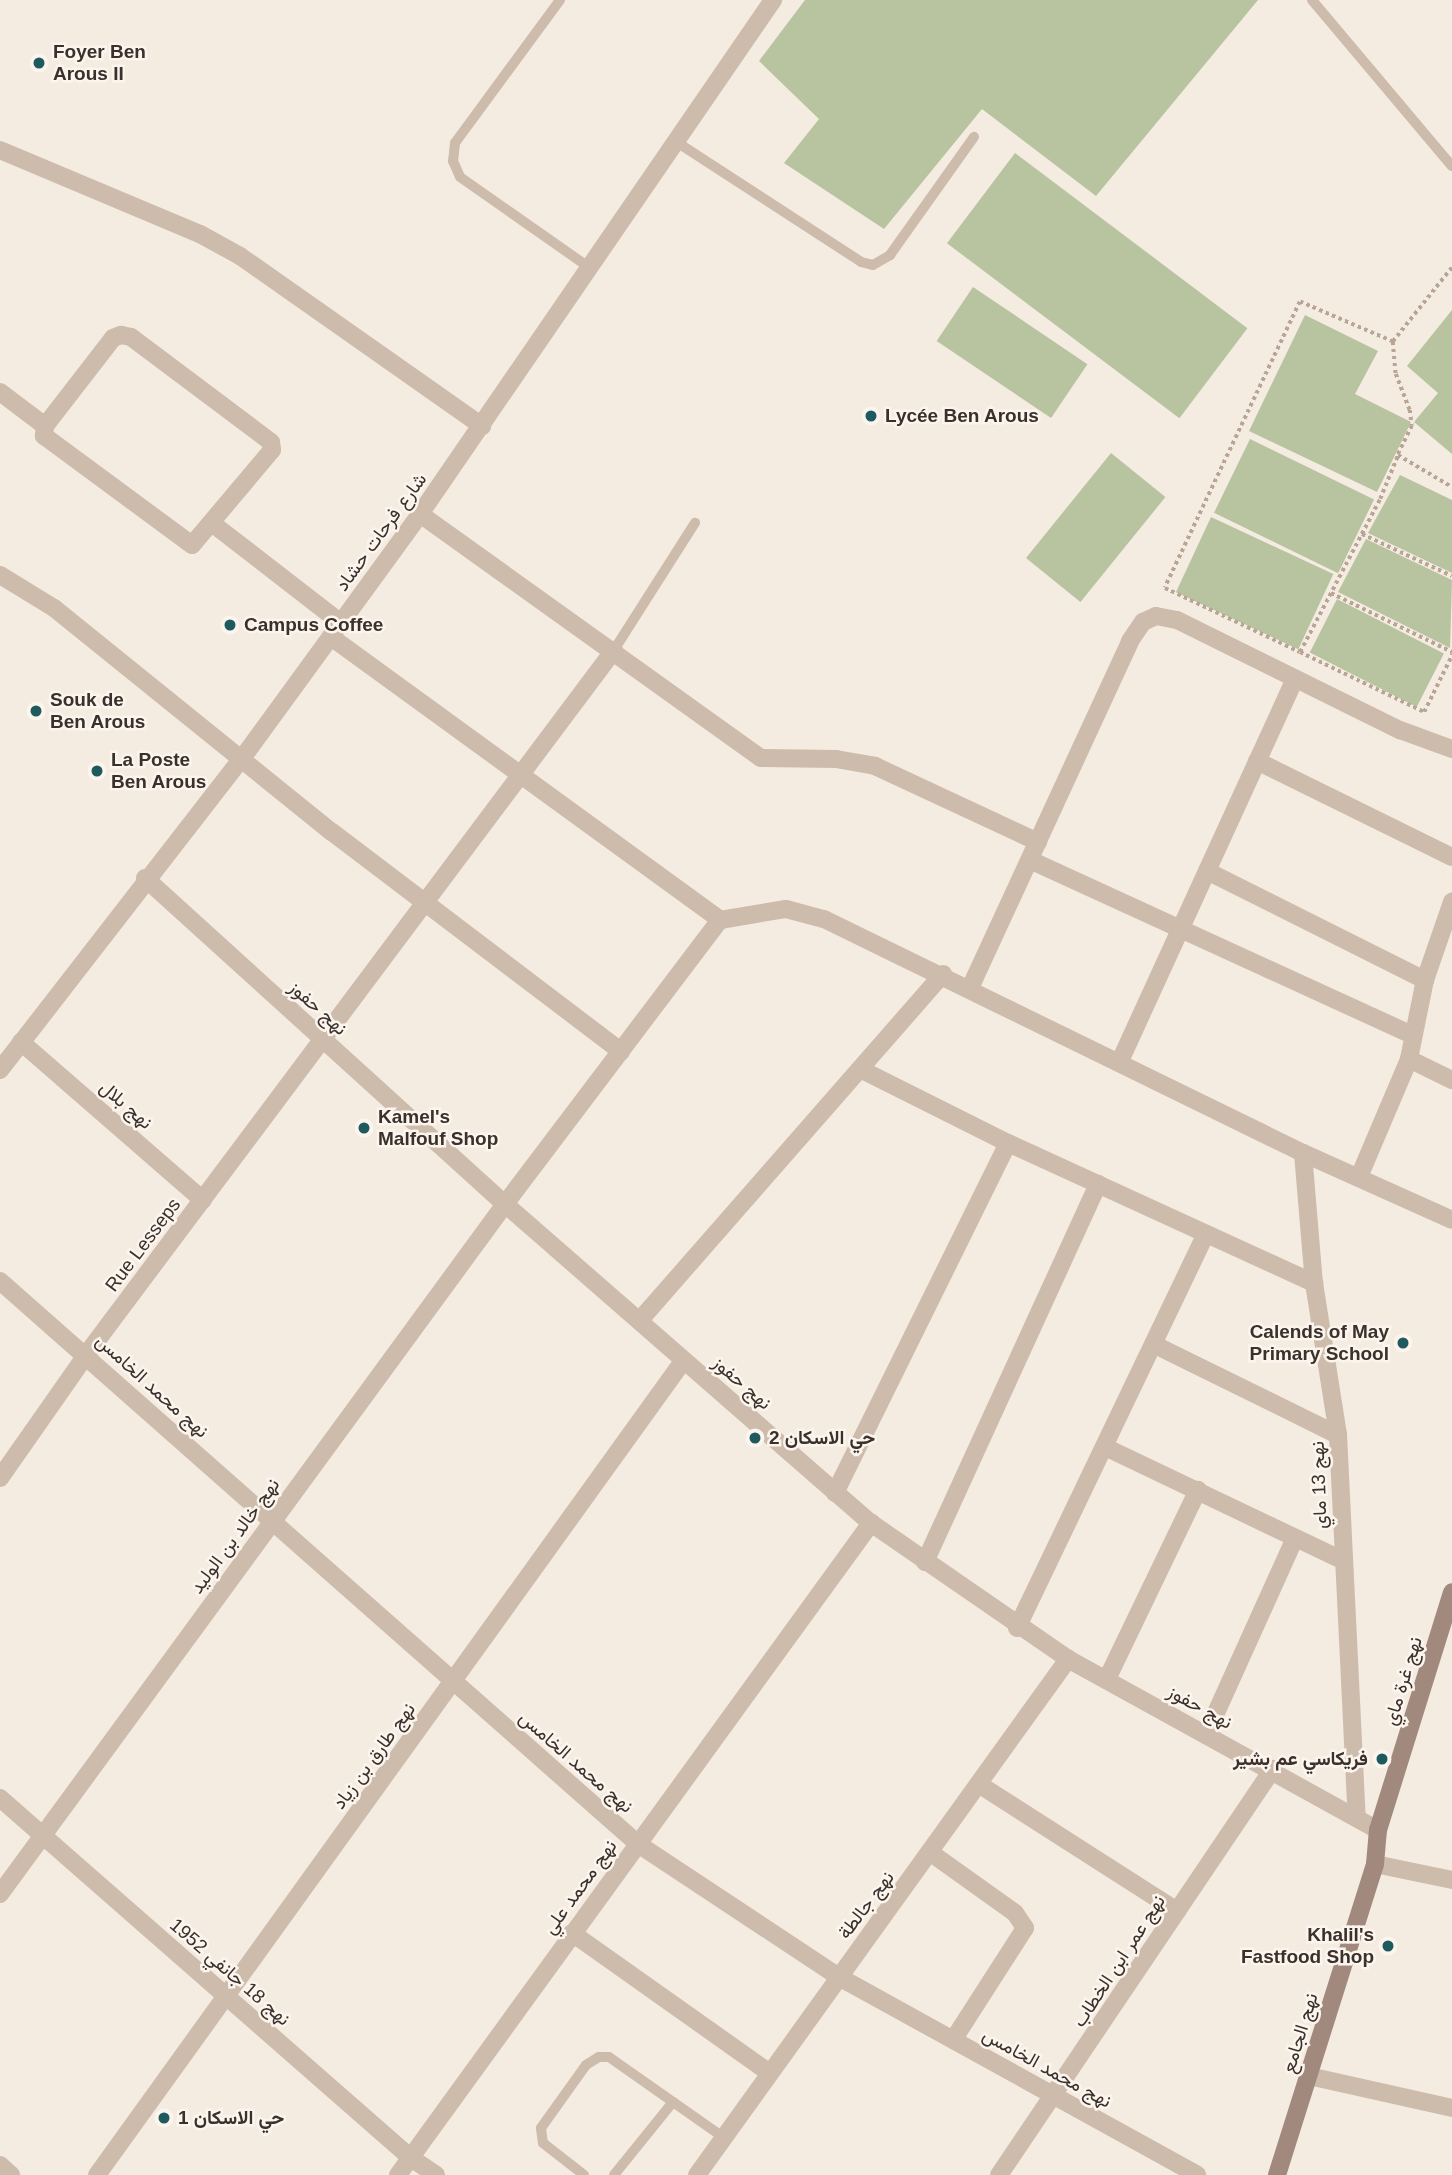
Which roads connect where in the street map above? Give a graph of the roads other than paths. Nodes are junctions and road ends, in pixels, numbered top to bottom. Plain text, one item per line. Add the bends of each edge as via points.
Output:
1 (561, 0) edge
2 (1312, 0) edge
3 (769, 1) edge
4 (974, 136) dead end
5 (675, 141) junction
6 (0, 150) edge
7 (1452, 166) edge
8 (590, 268) junction
9 (0, 392) edge
10 (45, 426) junction
11 (482, 426) junction
12 (420, 514) junction
13 (695, 523) dead end
14 (213, 524) junction
15 (0, 575) edge
16 (336, 630) junction
17 (614, 650) junction
18 (1295, 679) junction
19 (1452, 749) edge
20 (243, 757) junction
21 (1257, 761) junction
22 (519, 777) junction
23 (1038, 842) junction
24 (1452, 858) edge
25 (1030, 860) junction
26 (1207, 872) junction
27 (145, 878) junction
28 (1452, 902) edge
29 (425, 904) junction
30 (720, 920) junction
31 (1179, 927) junction
32 (943, 975) junction
33 (1425, 980) junction
34 (970, 988) junction
35 (1412, 1035) junction
36 (324, 1041) junction
37 (21, 1042) junction
38 (621, 1051) junction
39 (1409, 1059) junction
40 (1120, 1061) junction
41 (2, 1064) edge
42 (862, 1070) junction
43 (1452, 1080) edge
44 (1008, 1143) junction
45 (1303, 1153) junction
46 (1359, 1177) junction
47 (1098, 1184) junction
48 (204, 1200) junction
49 (505, 1204) junction
50 (1452, 1220) edge
51 (1206, 1234) junction
52 (0, 1281) edge
53 (1314, 1283) junction
54 (640, 1320) junction
55 (1155, 1345) junction
56 (86, 1354) junction
57 (684, 1360) junction
58 (1338, 1435) junction
59 (1105, 1447) junction
60 (0, 1478) edge
61 (1198, 1490) junction
62 (835, 1493) junction
63 (272, 1521) junction
64 (871, 1523) junction
65 (1295, 1538) junction
66 (1342, 1560) junction
67 (925, 1562) junction
68 (1452, 1592) edge
69 (1017, 1628) junction
70 (1446, 1637) edge
71 (1068, 1659) junction
72 (1107, 1679) junction
73 (453, 1683) junction
74 (1206, 1735) junction
75 (1273, 1769) junction
76 (980, 1785) junction
77 (0, 1798) edge
78 (1357, 1817) junction
79 (1378, 1830) junction
80 (43, 1836) junction
81 (638, 1844) junction
82 (932, 1853) junction
83 (1375, 1864) junction
84 (1452, 1880) edge
85 (0, 1894) edge
86 (1177, 1911) junction
87 (572, 1933) junction
88 (839, 1977) junction
89 (226, 1997) junction
90 (953, 2040) junction
91 (770, 2073) junction
92 (1309, 2076) junction
93 (1056, 2097) junction
94 (673, 2102) junction
95 (1452, 2108) edge
96 (723, 2137) junction
97 (411, 2158) junction
98 (0, 2165) edge
99 (11, 2175) edge
100 (97, 2175) edge
101 (398, 2175) edge
102 (436, 2175) edge
103 (584, 2175) edge
104 (614, 2175) edge
105 (697, 2175) edge
106 (999, 2175) edge
107 (1197, 2175) edge
108 (1278, 2175) edge

1 - 8 lane via 455,143 453,161 460,177
2 - 7 lane
3 - 5 street, شارع فرحات حشاد
4 - 5 lane via 885,260 873,265 861,262
5 - 8 street, شارع فرحات حشاد
6 - 11 street via 200,234 240,256
8 - 11 street, شارع فرحات حشاد
9 - 10 street
10 - 14 street via 47,440 185,543 200,540
10 - 14 street via 113,338 131,337 271,442 272,450
11 - 12 street, شارع فرحات حشاد
12 - 16 street, شارع فرحات حشاد
12 - 17 street
13 - 17 lane
14 - 16 street
15 - 20 street via 54,608
16 - 20 street, شارع فرحات حشاد
16 - 22 street
17 - 22 street, Rue Lesseps
17 - 23 street via 761,758 875,766
18 - 19 street via 1400,730
18 - 21 street
18 - 23 street via 1177,620 1156,616 1143,622 1130,641
20 - 27 street, شارع فرحات حشاد
20 - 29 street
21 - 24 street
21 - 26 street
22 - 29 street, Rue Lesseps
22 - 30 street
23 - 25 street
25 - 31 street
25 - 34 street
26 - 31 street
26 - 33 street
27 - 36 street, نهج حفوز
27 - 37 street, شارع فرحات حشاد
28 - 33 street
29 - 36 street, Rue Lesseps
29 - 38 street
30 - 32 street via 762,911 803,912
30 - 38 street, نهج خالد بن الوليد
31 - 35 street
31 - 40 street
32 - 34 street
32 - 42 street
33 - 35 street
34 - 40 street
35 - 39 street
36 - 48 street, Rue Lesseps
36 - 49 street, نهج حفوز
37 - 41 street, شارع فرحات حشاد
37 - 48 street, نهج بلال
38 - 49 street, نهج خالد بن الوليد
39 - 43 street
39 - 46 street
40 - 45 street
42 - 44 street
42 - 54 street
44 - 47 street
44 - 62 street
45 - 46 street
45 - 53 street, نهج 13 ماي
46 - 50 street
47 - 51 street
47 - 67 street
48 - 56 street, Rue Lesseps
49 - 54 street, نهج حفوز
49 - 63 street, نهج خالد بن الوليد
51 - 53 street
51 - 55 street
52 - 56 street, نهج محمد الخامس
53 - 58 street, نهج 13 ماي
54 - 57 street, نهج حفوز
55 - 58 street
55 - 59 street
56 - 60 street, Rue Lesseps
56 - 63 street, نهج محمد الخامس
57 - 62 street, نهج حفوز
57 - 73 street, نهج طارق بن زياد
58 - 66 street, نهج 13 ماي
59 - 61 street
59 - 69 street
61 - 65 street
61 - 72 street
62 - 64 street, نهج حفوز
63 - 73 street, نهج محمد الخامس
63 - 80 street, نهج خالد بن الوليد
64 - 67 street, نهج حفوز
64 - 81 street, نهج محمد علي
65 - 66 street
65 - 74 street
66 - 78 street, نهج 13 ماي
67 - 69 street, نهج حفوز
68 - 70 street, نهج غرة ماي
69 - 71 street, نهج حفوز
70 - 79 street, نهج غرة ماي
71 - 72 street, نهج حفوز
71 - 76 street, نهج جالطة
72 - 74 street, نهج حفوز
73 - 81 street, نهج محمد الخامس
73 - 89 street, نهج طارق بن زياد
74 - 75 street, نهج حفوز
75 - 78 street, نهج حفوز
75 - 86 street, نهج عمر ابن الخطاب
76 - 82 street, نهج جالطة
76 - 86 street
77 - 80 street, نهج 18 جانفي 1952
78 - 79 street, نهج حفوز
79 - 83 street, نهج غرة ماي
80 - 85 street, نهج خالد بن الوليد
80 - 89 street, نهج 18 جانفي 1952
81 - 87 street, نهج محمد علي
81 - 88 street, نهج محمد الخامس
82 - 88 street, نهج جالطة
82 - 90 street via 1015,1913 1025,1928
83 - 84 street
83 - 92 street, نهج الجامع
86 - 93 street, نهج عمر ابن الخطاب
87 - 91 street
87 - 97 street, نهج محمد علي
88 - 90 street, نهج محمد الخامس
88 - 91 street, نهج جالطة
89 - 97 street, نهج 18 جانفي 1952
89 - 100 street, نهج طارق بن زياد
90 - 93 street, نهج محمد الخامس
91 - 96 street, نهج جالطة
92 - 95 street
92 - 108 street, نهج الجامع
93 - 106 street, نهج عمر ابن الخطاب
93 - 107 street, نهج محمد الخامس
94 - 96 lane
94 - 103 lane via 609,2057 592,2060 541,2128 543,2143
94 - 104 lane
96 - 105 street, نهج جالطة
97 - 101 street, نهج محمد علي
97 - 102 street, نهج 18 جانفي 1952
98 - 99 street

